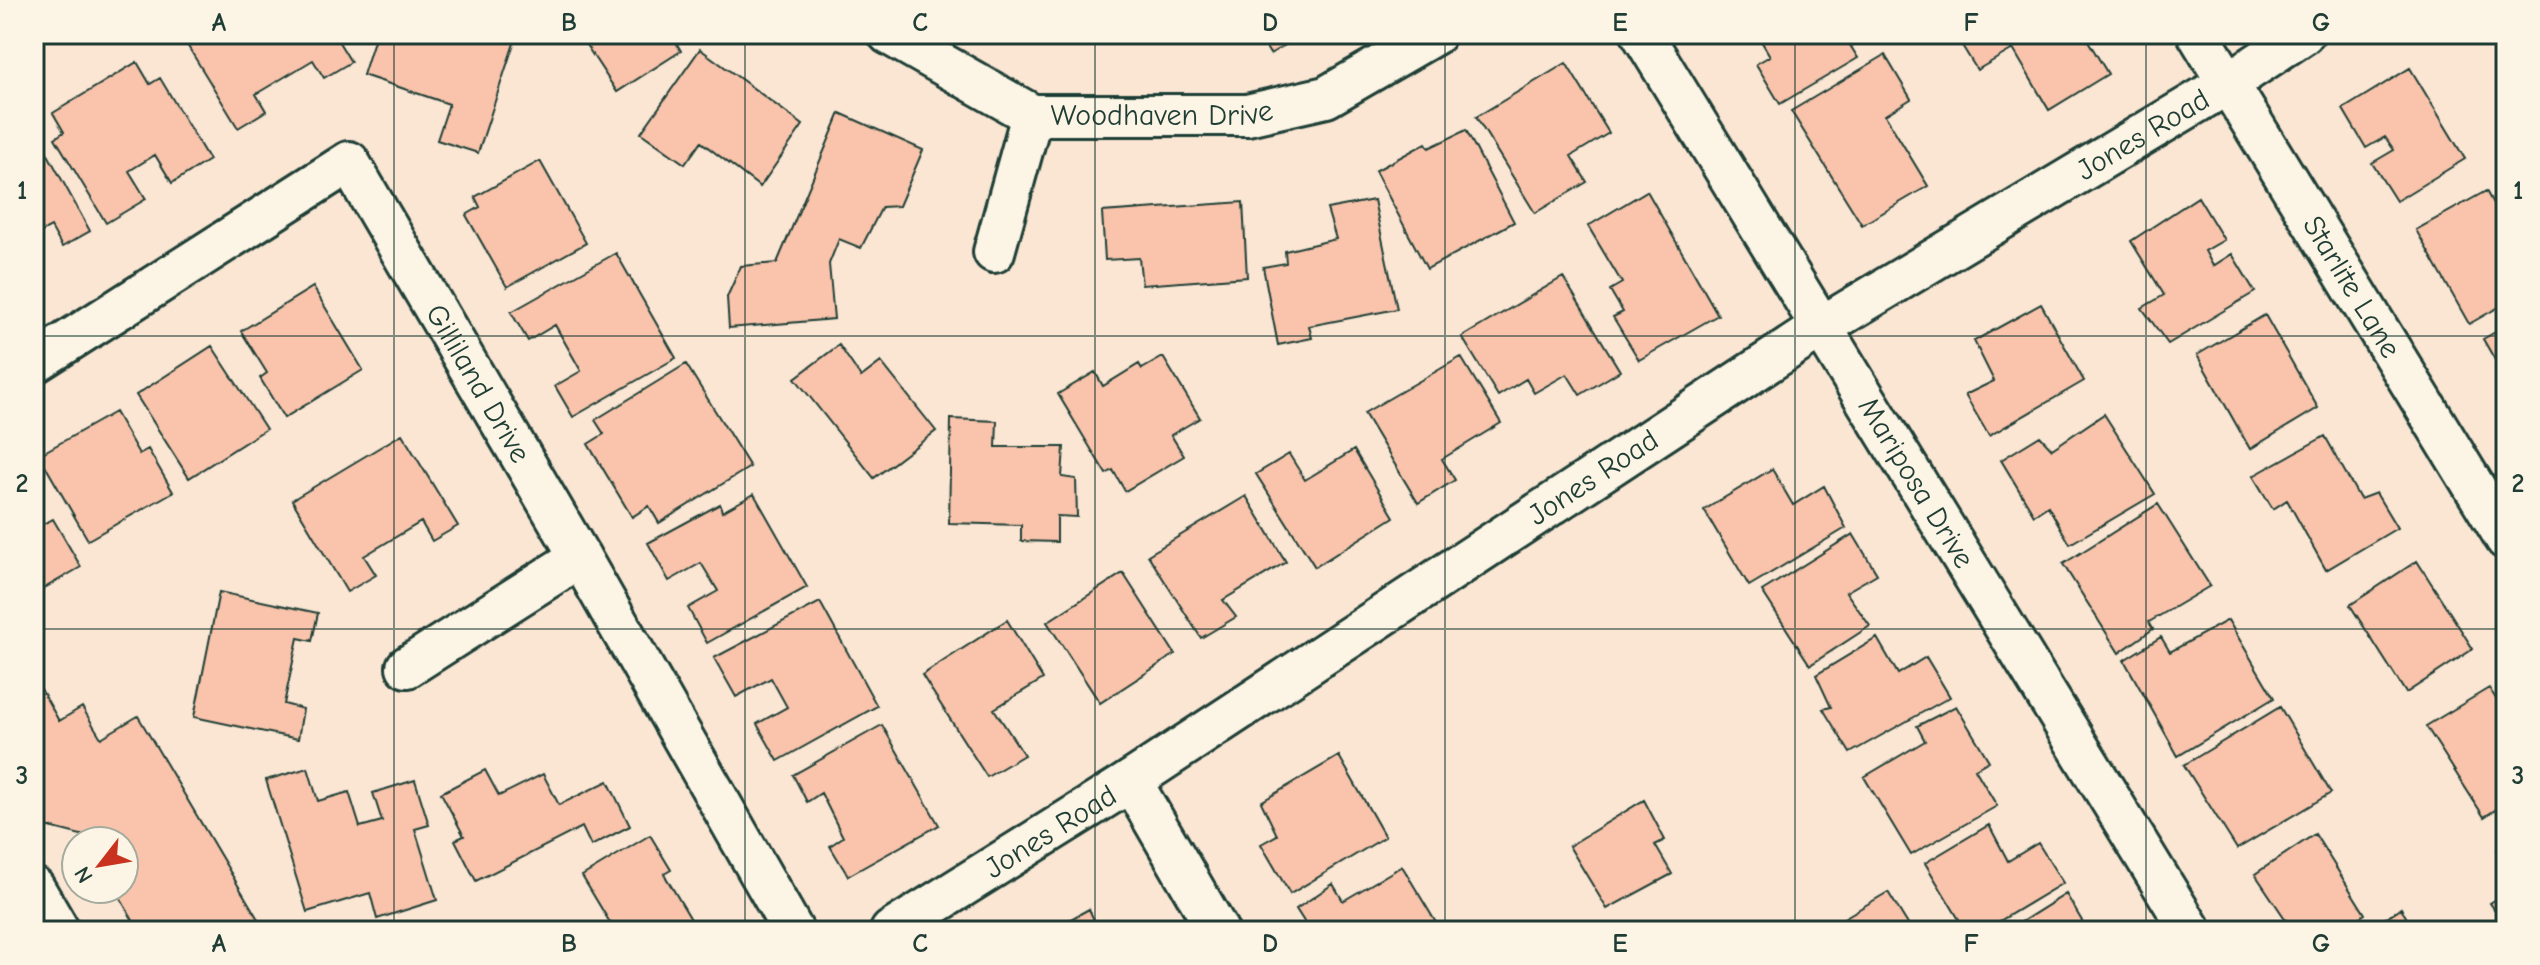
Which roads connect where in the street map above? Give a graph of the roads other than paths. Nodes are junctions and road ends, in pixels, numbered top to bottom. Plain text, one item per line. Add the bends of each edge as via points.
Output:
1 (889, 34) edge
2 (1435, 34) edge
3 (1642, 34) edge
4 (2198, 34) edge
5 (2303, 34) edge
6 (2227, 84) junction
7 (1032, 115) junction
8 (994, 252) dead end
9 (1823, 326) junction
10 (34, 363) edge
11 (2502, 523) edge
12 (580, 557) junction
13 (407, 667) dead end
14 (1131, 781) junction
15 (34, 888) edge
16 (59, 931) edge
17 (793, 931) edge
18 (891, 931) edge
19 (1218, 931) edge
20 (2191, 931) edge

1 - 7 street, Woodhaven Drive
2 - 7 street, Woodhaven Drive via 1326,97 1247,115
3 - 9 street, Mariposa Drive
4 - 6 street, Starlite Lane
5 - 6 street, Jones Road
6 - 9 street, Jones Road
6 - 11 street, Starlite Lane
7 - 8 street
9 - 14 street, Jones Road
9 - 20 street, Mariposa Drive
10 - 12 street, Gilliland Drive via 349,162
12 - 13 street
12 - 17 street, Gilliland Drive
14 - 18 street, Jones Road
14 - 19 street
15 - 16 street

